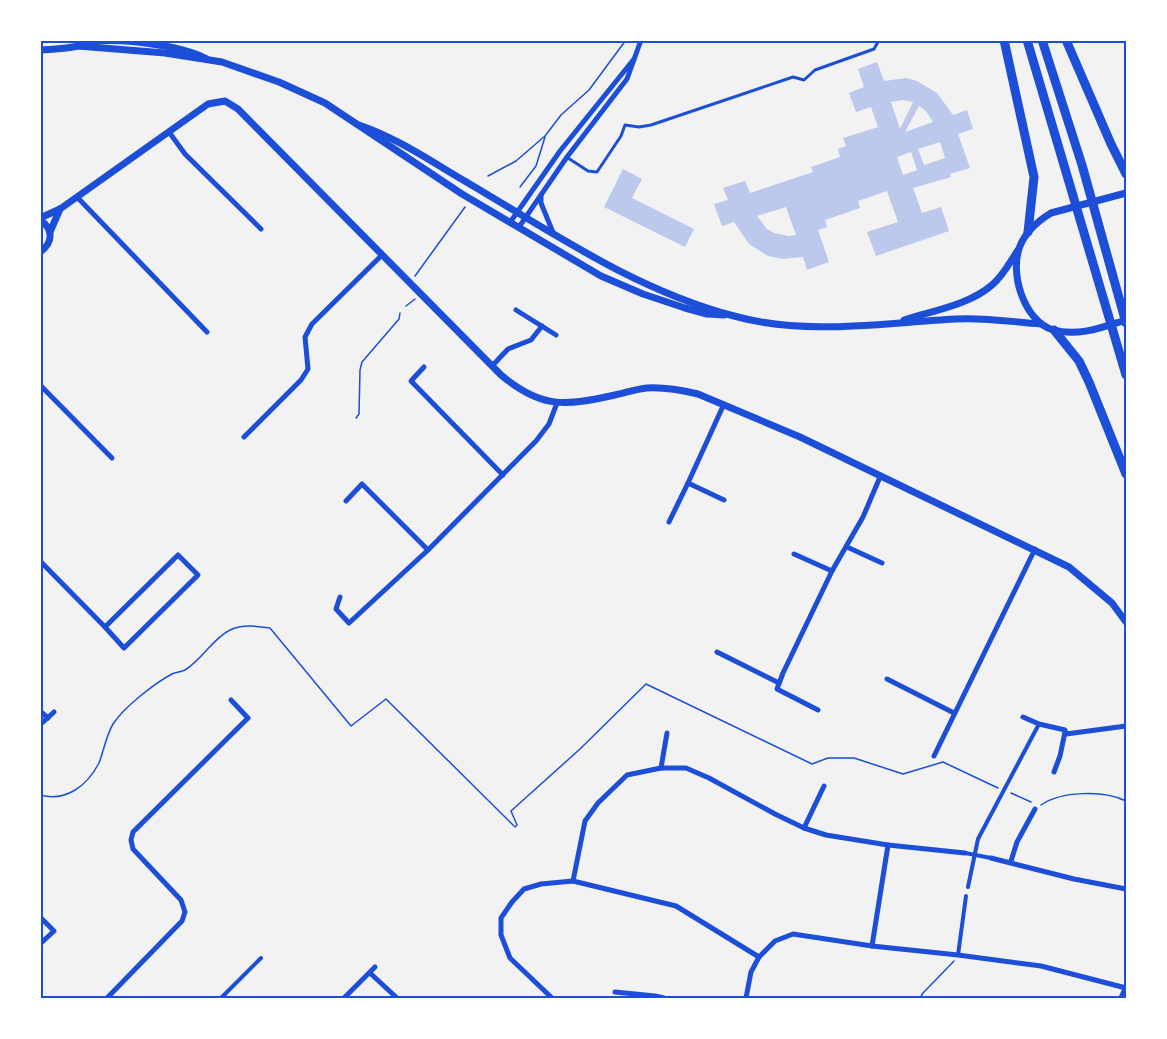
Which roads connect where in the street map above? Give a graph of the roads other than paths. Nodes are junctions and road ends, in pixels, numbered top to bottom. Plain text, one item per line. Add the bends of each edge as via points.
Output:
1 (641, 40) edge
2 (879, 40) edge
3 (1004, 40) edge
4 (1027, 40) edge
5 (1042, 40) edge
6 (1066, 40) edge
7 (40, 50) edge
8 (634, 58) junction
9 (359, 124) junction
10 (170, 132) junction
11 (567, 157) junction
12 (1126, 174) edge
13 (1123, 193) edge
14 (541, 195) junction
15 (76, 197) junction
16 (60, 209) junction
17 (517, 211) junction
18 (526, 217) junction
19 (40, 219) edge
20 (511, 221) junction
21 (519, 227) junction
22 (261, 229) dead end
23 (50, 232) junction
24 (1028, 232) junction
25 (554, 235) junction
26 (1019, 248) junction
27 (40, 252) edge
28 (382, 255) junction
29 (516, 310) dead end
30 (733, 316) junction
31 (1126, 322) edge
32 (891, 324) junction
33 (1041, 324) junction
34 (542, 326) junction
35 (1054, 330) junction
36 (207, 332) dead end
37 (556, 335) dead end
38 (492, 366) junction
39 (424, 367) dead end
40 (1126, 375) edge
41 (40, 385) edge
42 (556, 403) junction
43 (724, 404) junction
44 (244, 437) dead end
45 (112, 459) dead end
46 (1126, 474) edge
47 (503, 475) junction
48 (880, 477) junction
49 (688, 483) junction
50 (724, 500) dead end
51 (346, 501) dead end
52 (669, 522) dead end
53 (847, 547) junction
54 (1035, 549) junction
55 (428, 550) junction
56 (794, 554) dead end
57 (40, 561) edge
58 (882, 563) dead end
59 (832, 572) junction
60 (340, 597) dead end
61 (1126, 622) edge
62 (105, 627) junction
63 (717, 652) dead end
64 (887, 679) dead end
65 (779, 683) junction
66 (231, 700) dead end
67 (818, 710) dead end
68 (40, 711) edge
69 (54, 712) dead end
70 (954, 713) junction
71 (1023, 717) dead end
72 (48, 718) junction
73 (42, 723) edge
74 (1039, 724) junction
75 (1126, 726) edge
76 (1065, 730) junction
77 (667, 733) dead end
78 (934, 756) dead end
79 (661, 768) junction
80 (1054, 772) dead end
81 (824, 786) dead end
82 (1037, 807) road end
83 (804, 828) junction
84 (888, 845) junction
85 (965, 853) joint
86 (974, 854) junction
87 (991, 858) joint
88 (1011, 861) junction
89 (573, 881) junction
90 (968, 887) dead end
91 (1126, 889) edge
92 (966, 896) dead end
93 (40, 917) edge
94 (40, 944) edge
95 (872, 946) junction
96 (957, 955) junction
97 (759, 957) junction
98 (261, 958) dead end
99 (375, 967) dead end
100 (370, 973) junction
101 (1126, 989) edge
102 (615, 992) dead end
103 (109, 998) edge
104 (221, 999) edge
105 (344, 999) edge
106 (397, 999) edge
107 (552, 999) edge
108 (664, 999) edge
109 (747, 999) edge
110 (1122, 999) edge

1 - 8 street
2 - 11 lane via 874,49 815,70 804,80 793,77 651,125 625,125 597,172 588,171
3 - 24 highway via 1034,177
4 - 40 highway
5 - 31 highway
6 - 12 highway
7 - 9 street via 109,41 197,53 279,82
8 - 11 street via 621,88
8 - 17 street
9 - 17 street via 387,135
9 - 20 street via 442,181
10 - 15 street
10 - 22 street via 185,154
10 - 28 street via 208,104 225,101 238,109
11 - 14 street
13 - 24 street via 1052,213
14 - 18 street
14 - 25 street
15 - 16 street
15 - 36 street
16 - 19 street
16 - 23 street
17 - 18 street
17 - 20 street
18 - 21 street
18 - 25 street
19 - 23 street
20 - 21 street
21 - 30 street via 601,276 643,294 707,314
23 - 27 street via 49,243
24 - 26 street
25 - 30 street via 630,276
26 - 32 street via 1001,276 984,291
26 - 33 street via 1016,266 1020,290
28 - 38 street
28 - 44 street via 312,324 305,337 308,369
29 - 34 street
30 - 32 street via 816,327
31 - 35 street via 1079,333
32 - 33 street via 975,318
33 - 35 street
34 - 37 street
34 - 38 street via 531,340 508,349
35 - 46 highway via 1079,361
38 - 42 street via 523,392
39 - 47 street via 411,381
41 - 45 street
42 - 43 street via 578,403 653,388 690,392
42 - 47 street via 543,433
43 - 48 street
43 - 49 street
47 - 55 street
48 - 53 street
48 - 54 street
49 - 50 street
49 - 52 street
51 - 55 street via 362,484
53 - 58 street
53 - 59 street
54 - 61 street via 1070,567 1090,583
54 - 70 street
55 - 60 street via 349,623 336,609
56 - 59 street
57 - 62 street
59 - 65 street
62 - 62 street via 178,555 198,575 124,648
63 - 65 street
64 - 70 street
65 - 67 street via 777,689
66 - 103 street via 248,718 133,832 133,849 181,900 185,912 182,921
68 - 72 street
69 - 72 street
70 - 78 street
71 - 74 street
72 - 73 street
74 - 76 street
74 - 86 street via 978,839
75 - 76 street via 1066,734
76 - 80 street
77 - 79 street
79 - 83 street via 686,768
79 - 89 street via 627,775 598,803 585,821
81 - 83 street
82 - 88 street
83 - 84 street
84 - 85 street
84 - 95 street
85 - 86 street
86 - 87 street
86 - 90 street
87 - 88 street
88 - 91 street
89 - 97 street via 676,906
89 - 107 street via 524,889 501,918 501,935 510,958
92 - 96 street
93 - 94 street via 54,931
95 - 96 street
95 - 97 street via 793,934 775,942
96 - 101 street via 1041,966
97 - 109 street via 751,972
98 - 104 street
99 - 100 street
100 - 105 street
100 - 106 street
101 - 110 street
102 - 108 street

